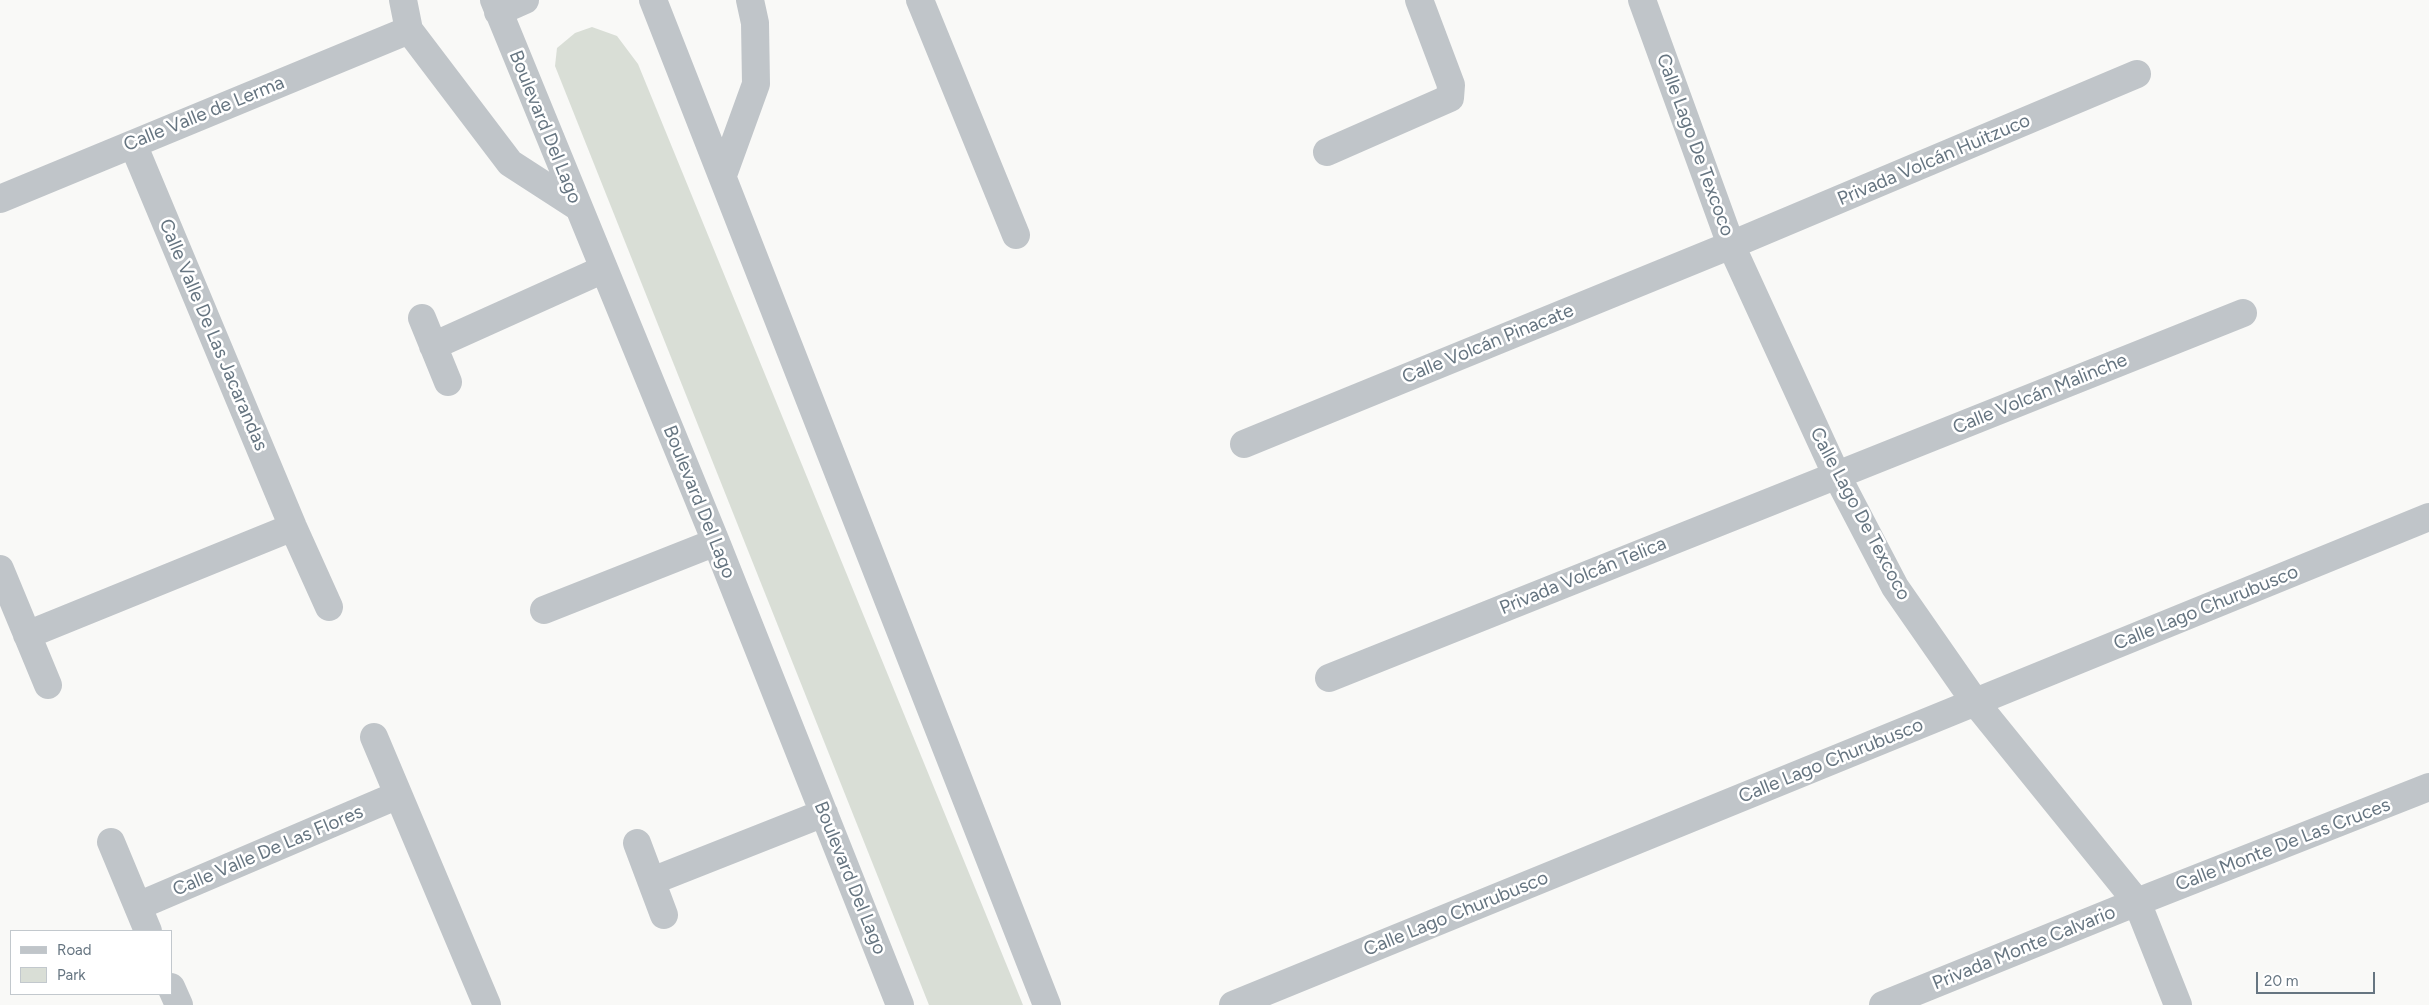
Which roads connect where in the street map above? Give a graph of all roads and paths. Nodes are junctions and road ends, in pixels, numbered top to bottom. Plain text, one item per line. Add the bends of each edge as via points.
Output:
1 (403, 0) edge
2 (525, 0) edge
3 (653, 0) edge
4 (750, 0) edge
5 (920, 0) edge
6 (1420, 0) edge
7 (1642, 0) edge
8 (496, 6) edge
9 (409, 30) junction
10 (2137, 74) dead end
11 (133, 144) junction
12 (1327, 152) dead end
13 (723, 174) junction
14 (0, 198) edge
15 (578, 208) junction
16 (1016, 235) dead end
17 (1731, 245) junction
18 (604, 269) junction
19 (2243, 313) dead end
20 (422, 318) dead end
21 (433, 346) junction
22 (448, 382) dead end
23 (1244, 444) dead end
24 (1836, 474) junction
25 (2429, 517) edge
26 (293, 526) junction
27 (716, 542) junction
28 (0, 569) edge
29 (329, 607) dead end
30 (544, 610) dead end
31 (27, 635) junction
32 (1329, 678) dead end
33 (48, 685) dead end
34 (1975, 702) junction
35 (374, 737) dead end
36 (2429, 787) edge
37 (398, 795) junction
38 (824, 813) junction
39 (111, 842) dead end
40 (638, 842) dead end
41 (652, 881) junction
42 (2137, 902) junction
43 (138, 906) junction
44 (664, 915) dead end
45 (148, 930) edge
46 (172, 989) edge
47 (179, 1005) edge
48 (486, 1005) edge
49 (900, 1005) edge
50 (1047, 1005) edge
51 (1233, 1005) edge
52 (1883, 1005) edge
53 (2178, 1005) edge

1 - 9 street
2 - 8 street
3 - 13 street
4 - 13 street via 755,23 756,84
5 - 16 street
6 - 12 street via 1450,85 1450,98
7 - 17 street, Calle Lago De Texcoco
8 - 15 street, Boulevard Del Lago
9 - 11 street, Calle Valle de Lerma
9 - 15 street via 510,163
10 - 17 street, Privada Volcán Huitzuco
11 - 14 street, Calle Valle de Lerma
11 - 26 street, Calle Valle De Las Jacarandas
13 - 50 street
15 - 18 street, Boulevard Del Lago
17 - 23 street, Calle Volcán Pinacate
17 - 24 street, Calle Lago De Texcoco
18 - 21 street
18 - 27 street, Boulevard Del Lago
19 - 24 street, Calle Volcán Malinche
20 - 21 street
21 - 22 street
24 - 32 street, Privada Volcán Telica
24 - 34 street, Calle Lago De Texcoco via 1896,587
25 - 34 street, Calle Lago Churubusco
26 - 29 street, Calle Valle De Las Jacarandas
26 - 31 street
27 - 30 street
27 - 38 street, Boulevard Del Lago
28 - 31 street
31 - 33 street
34 - 42 street, Calle Lago De Texcoco
34 - 51 street, Calle Lago Churubusco
35 - 37 street
36 - 42 street, Calle Monte De Las Cruces
37 - 43 street, Calle Valle De Las Flores
37 - 48 street
38 - 41 street
38 - 49 street, Boulevard Del Lago
39 - 43 street
40 - 41 street
41 - 44 street
42 - 52 street, Privada Monte Calvario
42 - 53 street, Calle Lago De Texcoco
43 - 45 street
46 - 47 street

